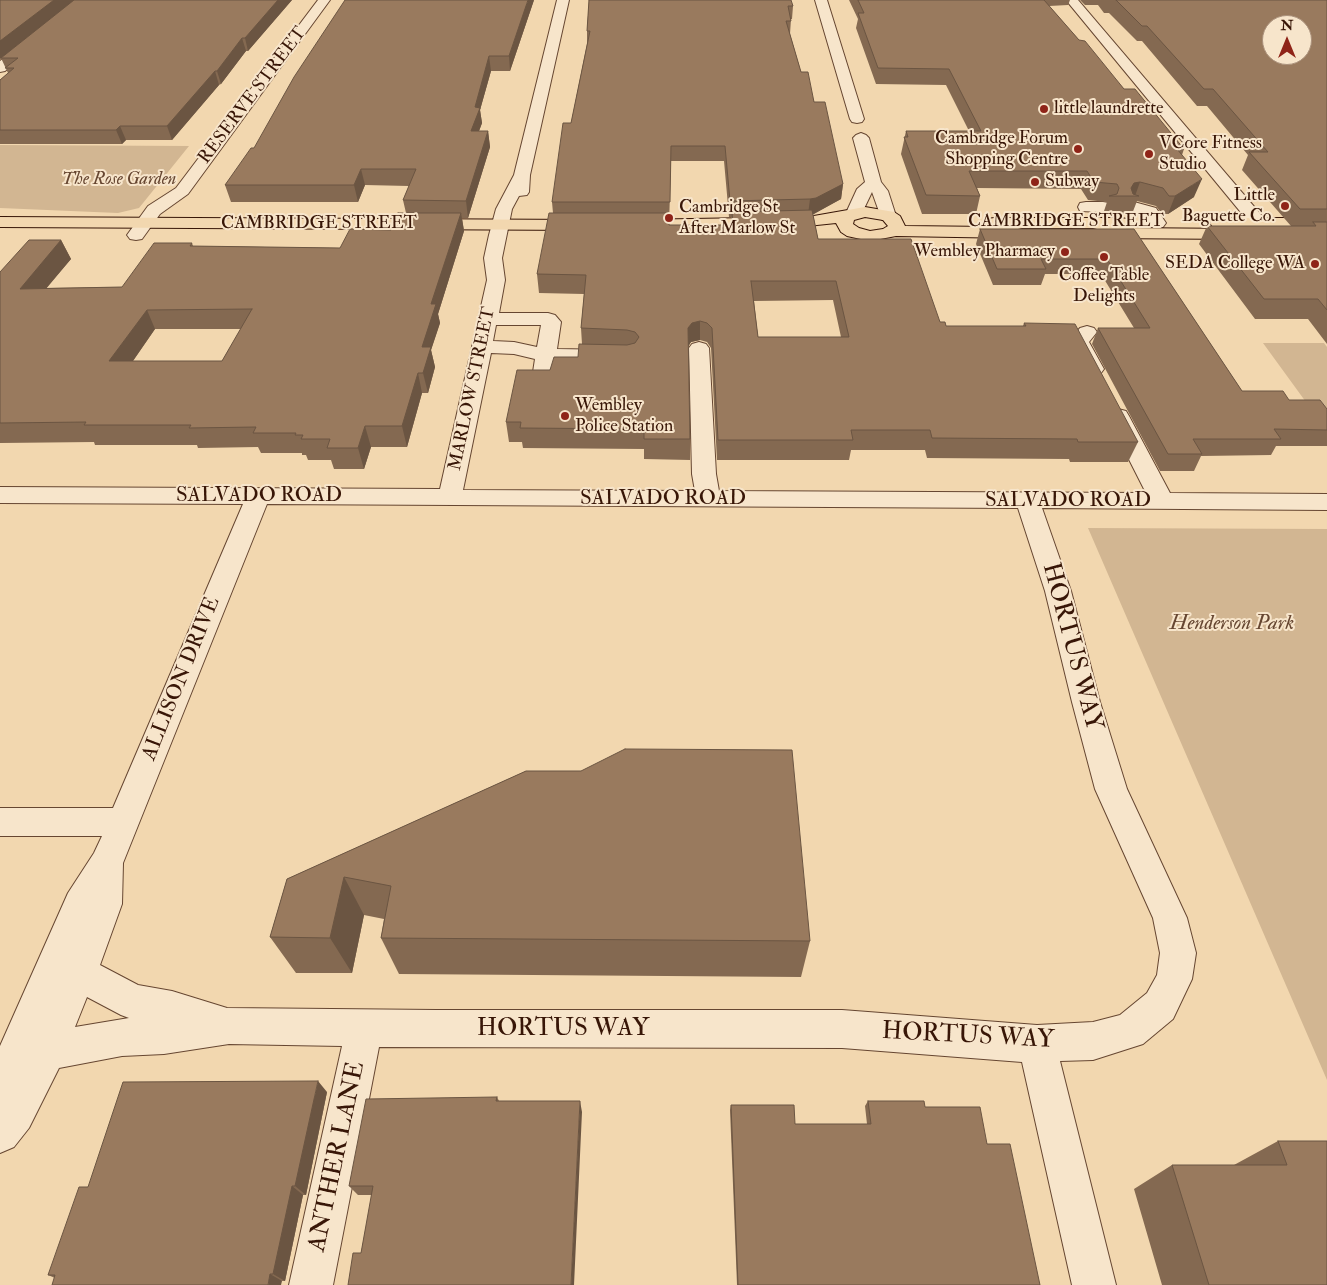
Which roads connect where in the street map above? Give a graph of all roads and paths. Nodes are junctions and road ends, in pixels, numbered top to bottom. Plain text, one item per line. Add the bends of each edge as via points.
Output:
1 (85, 0) edge
2 (324, 0) edge
3 (563, 0) edge
4 (821, 0) edge
5 (1072, 0) edge
6 (0, 68) edge
7 (857, 119) dead end
8 (862, 138) dead end
9 (873, 183) junction
10 (182, 191) junction
11 (1086, 207) dead end
12 (1104, 207) dead end
13 (1134, 207) edge
14 (0, 215) edge
15 (850, 219) junction
16 (0, 222) edge
17 (892, 222) junction
18 (1157, 223) junction
19 (1327, 223) edge
20 (109, 224) junction
21 (179, 224) junction
22 (1263, 228) junction
23 (140, 229) junction
24 (599, 230) edge
25 (619, 230) edge
26 (1327, 234) edge
27 (0, 235) edge
28 (510, 237) junction
29 (496, 280) junction
30 (488, 318) junction
31 (1087, 332) dead end
32 (482, 347) junction
33 (699, 348) dead end
34 (546, 355) junction
35 (628, 356) edge
36 (542, 383) edge
37 (0, 495) edge
38 (258, 496) junction
39 (450, 497) junction
40 (709, 499) junction
41 (1027, 500) junction
42 (1162, 501) junction
43 (1327, 502) edge
44 (0, 822) edge
45 (123, 822) junction
46 (107, 862) junction
47 (79, 973) junction
48 (230, 1026) junction
49 (364, 1029) junction
50 (1036, 1044) junction
51 (47, 1050) junction
52 (0, 1090) edge
53 (0, 1133) edge
54 (312, 1285) edge
55 (1094, 1285) edge

1 - 6 street
2 - 10 street, RESERVE STREET
3 - 28 street, MARLOW STREET via 522,175 520,209
4 - 7 street
5 - 22 street
8 - 9 street
9 - 15 street
9 - 17 street via 880,191
10 - 21 street
10 - 23 street, RESERVE STREET via 154,210
11 - 12 street
13 - 18 street via 1150,212
14 - 20 main road via 44,216
15 - 17 main road via 865,212
15 - 17 main road via 853,232 870,236 888,234
15 - 25 main road via 760,235
16 - 20 main road, CAMBRIDGE STREET
17 - 18 main road, CAMBRIDGE STREET
17 - 22 main road, CAMBRIDGE STREET
18 - 22 main road, CAMBRIDGE STREET
19 - 22 main road, CAMBRIDGE STREET
20 - 23 main road, CAMBRIDGE STREET
21 - 23 main road, CAMBRIDGE STREET
21 - 28 main road, CAMBRIDGE STREET
22 - 26 main road, CAMBRIDGE STREET
23 - 27 main road, CAMBRIDGE STREET
23 - 28 main road, CAMBRIDGE STREET
24 - 28 main road, CAMBRIDGE STREET
28 - 29 street, MARLOW STREET
28 - 29 street, MARLOW STREET via 493,258
29 - 30 street, MARLOW STREET
30 - 32 street, MARLOW STREET
30 - 34 street via 548,319 551,322
31 - 42 street via 1079,341
32 - 34 street via 514,348
32 - 39 street, MARLOW STREET
33 - 40 street via 704,474
34 - 35 street
34 - 36 street
37 - 38 street, SALVADO ROAD
38 - 39 street, SALVADO ROAD
38 - 45 street, ALLISON DRIVE
39 - 40 street, SALVADO ROAD
40 - 41 street, SALVADO ROAD
41 - 42 street, SALVADO ROAD
41 - 50 street, HORTUS WAY via 1056,584 1112,789 1170,918 1178,953 1174,979 1160,1006 1130,1031 1092,1041
42 - 43 street, SALVADO ROAD
44 - 45 street
45 - 46 street, ALLISON DRIVE
46 - 47 street, ALLISON DRIVE via 105,904
46 - 52 street, ALLISON DRIVE via 80,904
47 - 48 street, HORTUS WAY via 134,1002
47 - 51 street, ALLISON DRIVE
48 - 49 street, HORTUS WAY
48 - 51 street, HORTUS WAY via 122,1037
49 - 50 street, HORTUS WAY via 842,1029
49 - 54 street, ANTHER LANE
50 - 55 street
51 - 53 street, ALLISON DRIVE via 15,1114

